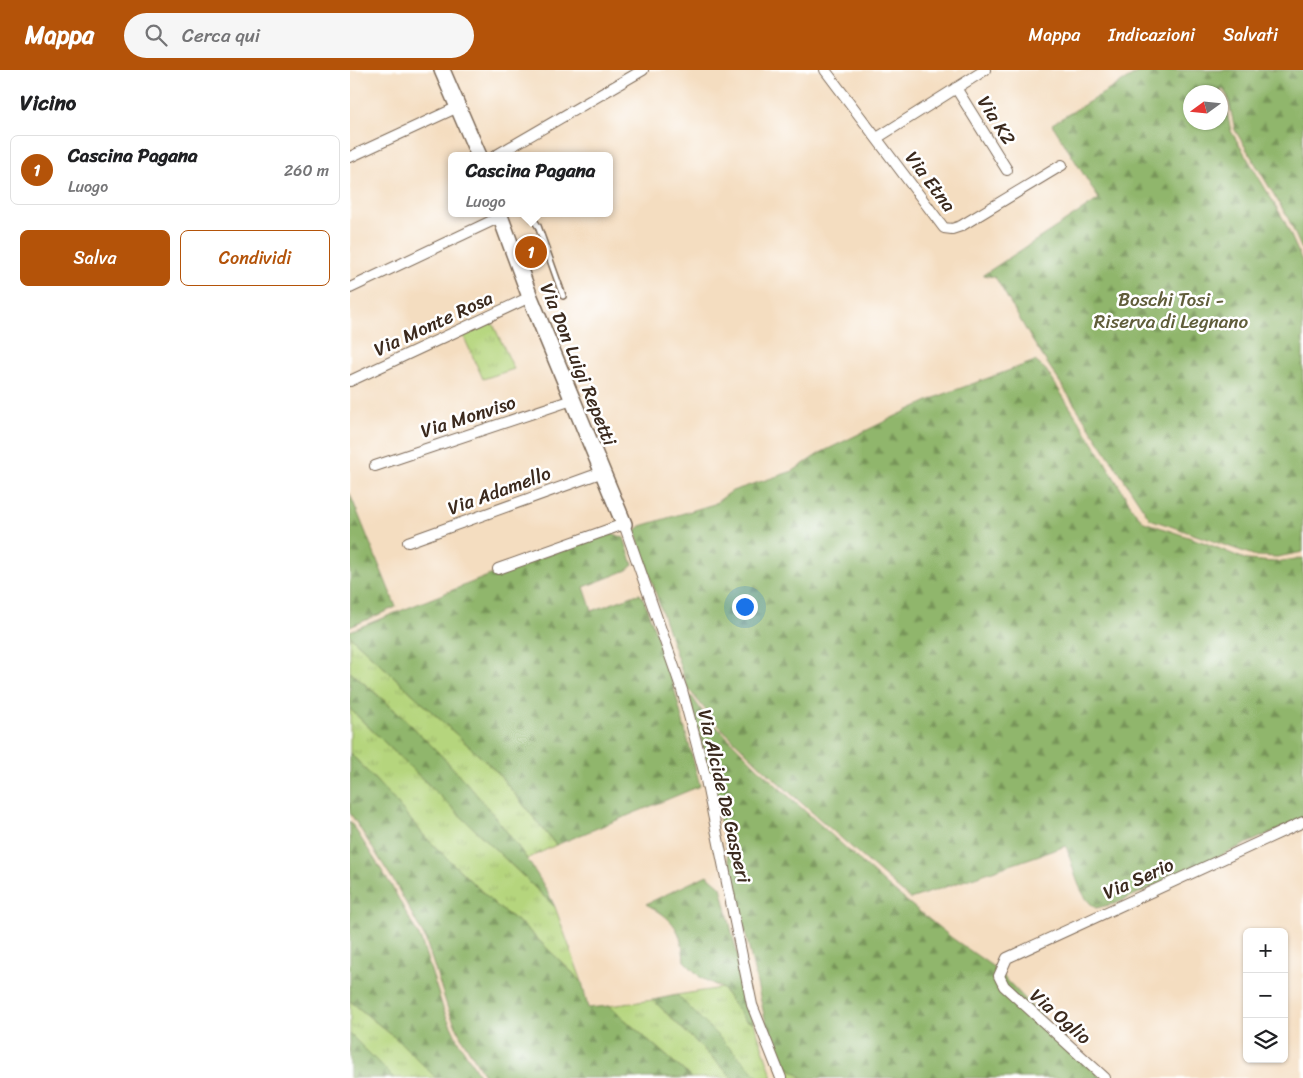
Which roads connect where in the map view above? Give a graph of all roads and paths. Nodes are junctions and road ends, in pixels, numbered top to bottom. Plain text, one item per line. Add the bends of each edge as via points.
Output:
1 (442, 70) edge
2 (643, 70) edge
3 (825, 70) edge
4 (986, 70) edge
5 (956, 88) junction
6 (458, 107) junction
7 (877, 138) junction
8 (477, 152) edge
9 (503, 152) edge
10 (350, 157) edge
11 (1062, 164) dead end
12 (1008, 170) dead end
13 (498, 217) edge
14 (503, 217) edge
15 (532, 217) edge
16 (350, 288) edge
17 (563, 296) dead end
18 (530, 297) junction
19 (350, 381) edge
20 (572, 400) junction
21 (375, 466) dead end
22 (602, 472) junction
23 (624, 524) junction
24 (408, 542) dead end
25 (498, 569) dead end
26 (1303, 822) edge
27 (999, 976) joint
28 (781, 1078) edge
29 (1105, 1078) edge

1 - 6 street
2 - 9 street
3 - 7 street, Via Etna
4 - 5 street, Via K2
5 - 7 street, Via K2
5 - 12 street, Via K2
6 - 8 street
6 - 10 street
7 - 11 street, Via Etna via 939,224 952,229
13 - 16 street
14 - 18 street, Via Don Luigi Repetti
15 - 17 lane, Via Don Luigi Repetti
18 - 19 street, Via Monte Rosa
18 - 20 street, Via Don Luigi Repetti
20 - 21 street, Via Monviso
20 - 22 street, Via Don Luigi Repetti
22 - 23 street, Via Don Luigi Repetti
22 - 24 street, Via Adamello
23 - 25 street
23 - 28 street, Via Alcide De Gasperi via 682,690 705,775 752,1005
26 - 27 street, Via Serio via 1010,956
27 - 29 street, Via Oglio via 1017,1000

